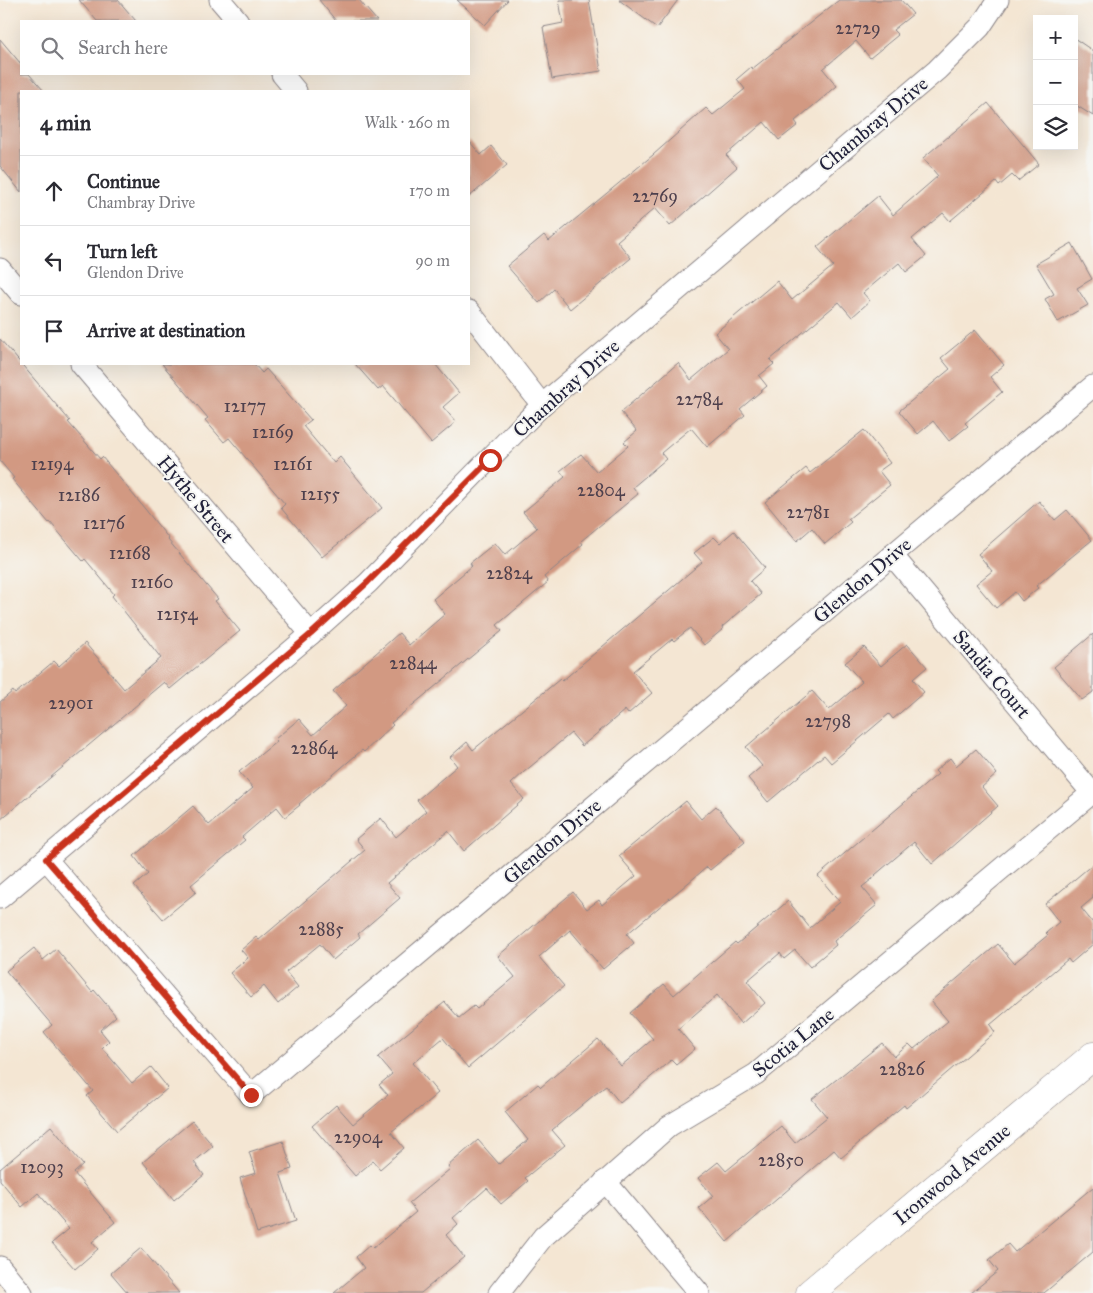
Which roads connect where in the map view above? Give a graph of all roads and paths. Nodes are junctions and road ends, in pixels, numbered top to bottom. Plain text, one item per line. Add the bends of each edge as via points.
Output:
1 (220, 0) edge
2 (998, 0) edge
3 (237, 20) edge
4 (283, 75) edge
5 (295, 90) edge
6 (0, 269) edge
7 (20, 293) edge
8 (470, 312) edge
9 (82, 365) edge
10 (1093, 386) edge
11 (542, 405) junction
12 (892, 555) junction
13 (311, 634) junction
14 (1092, 793) edge
15 (46, 859) junction
16 (0, 898) edge
17 (1093, 1056) edge
18 (605, 1181) junction
19 (0, 1267) edge
20 (22, 1293) edge
21 (499, 1293) edge
22 (699, 1293) edge
23 (810, 1293) edge

1 - 3 street
2 - 11 street, Chambray Drive via 980,27 937,70
4 - 5 street
6 - 7 street
8 - 11 street
9 - 13 street, Hythe Street
10 - 12 street, Glendon Drive
11 - 13 street, Chambray Drive via 368,582
12 - 14 street, Sandia Court
12 - 15 street, Glendon Drive via 251,1095
13 - 15 street, Chambray Drive
14 - 18 street, Scotia Lane via 756,1074 669,1126
15 - 16 street, Chambray Drive
17 - 23 main road, Ironwood Avenue
18 - 21 street, Scotia Lane via 543,1237
18 - 22 street
19 - 20 street

